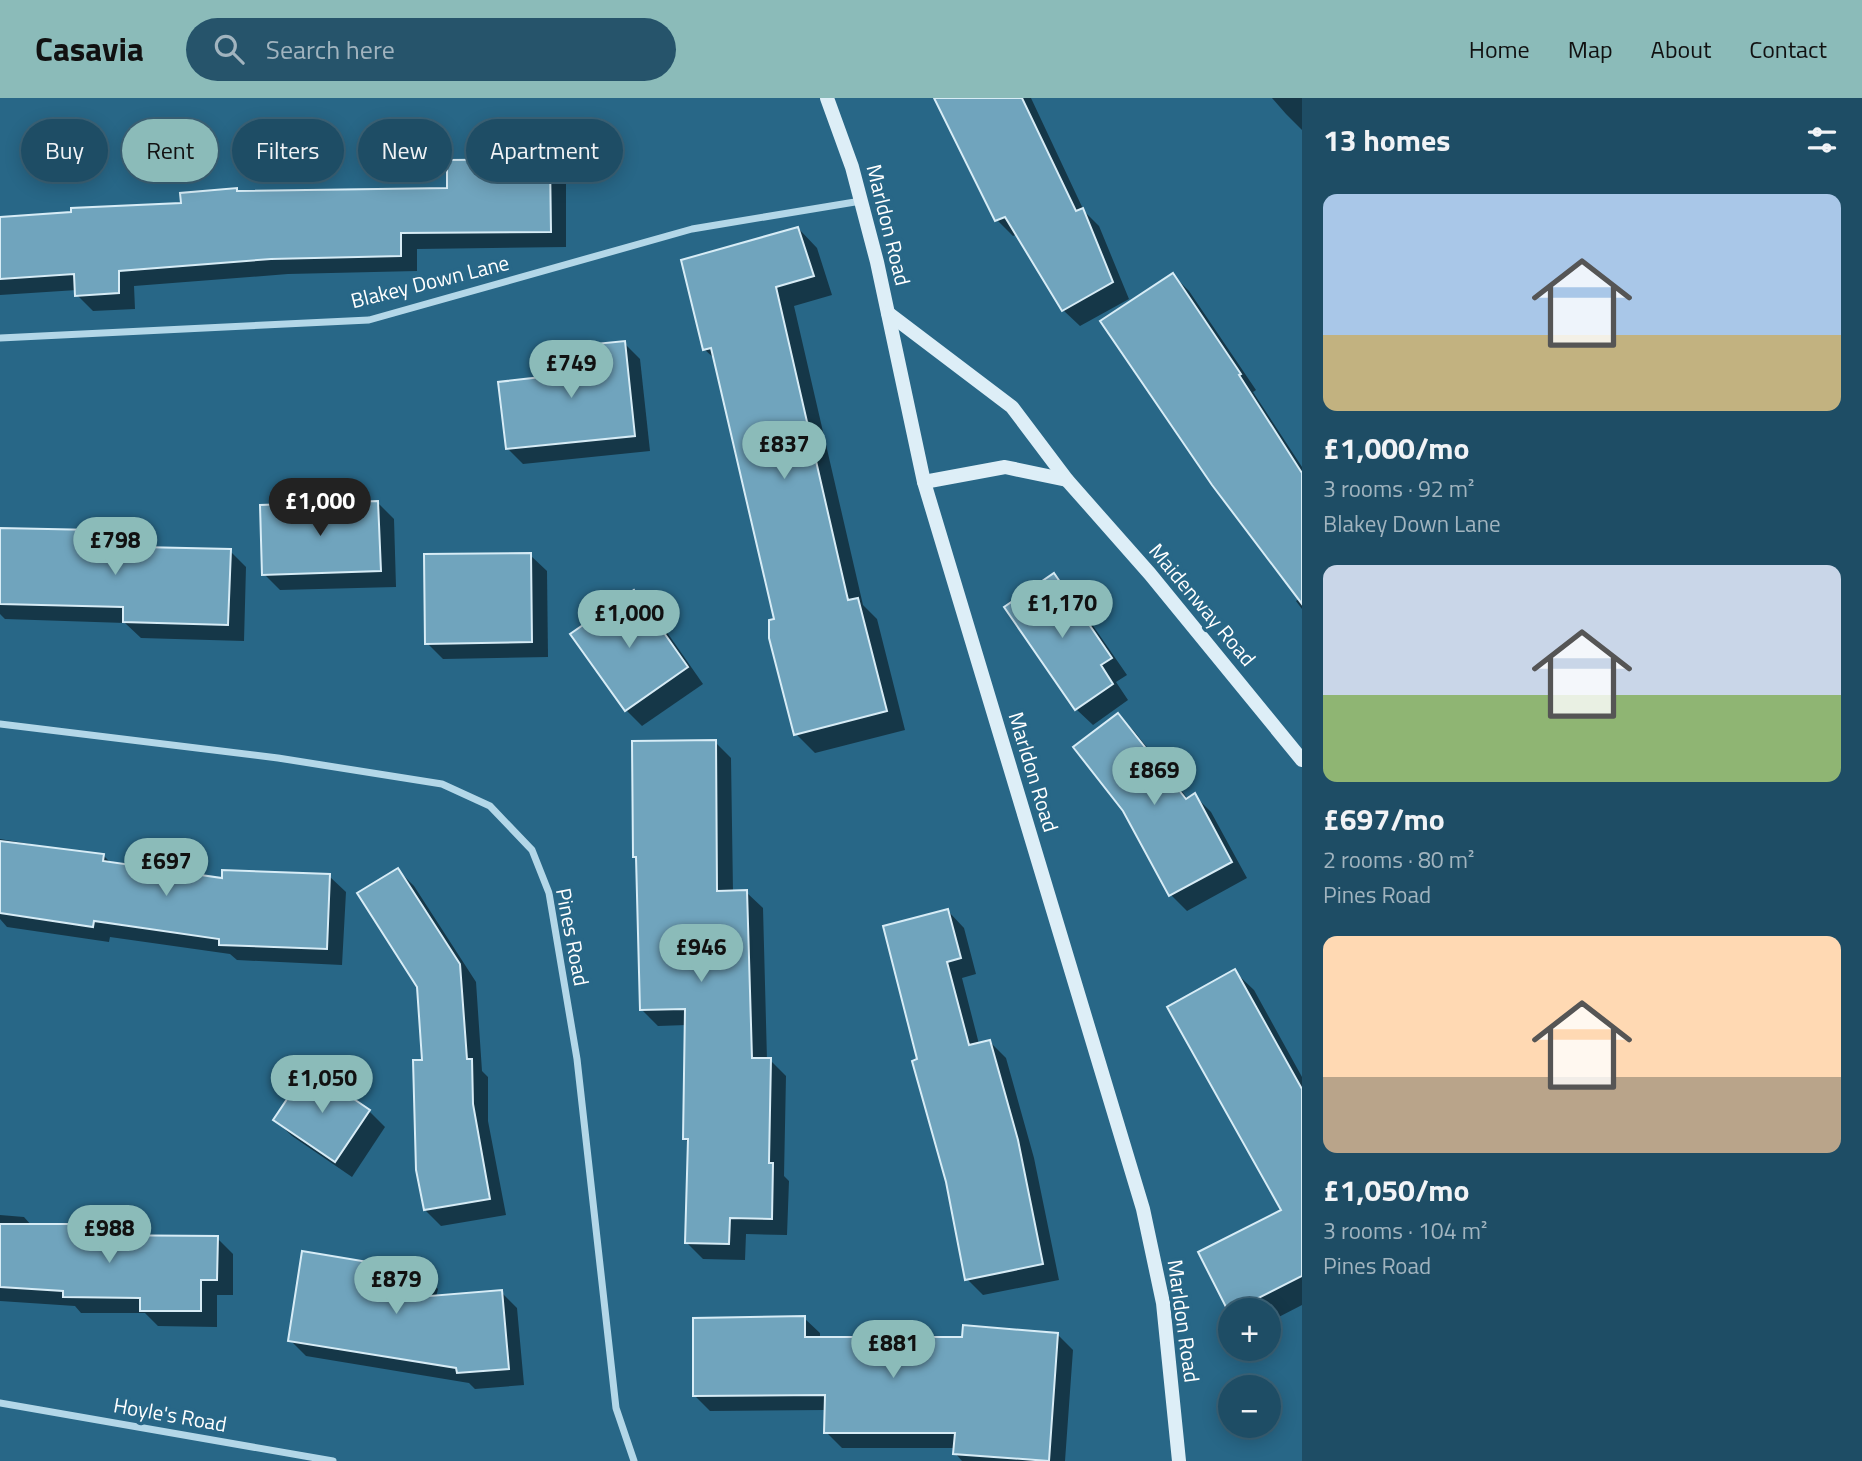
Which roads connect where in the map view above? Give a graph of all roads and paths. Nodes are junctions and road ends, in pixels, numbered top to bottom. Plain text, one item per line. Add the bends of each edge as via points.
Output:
1 (827, 98) edge
2 (861, 201) junction
3 (888, 313) junction
4 (0, 338) edge
5 (1067, 480) junction
6 (924, 482) junction
7 (0, 724) edge
8 (1302, 760) edge
9 (0, 1403) edge
10 (333, 1461) edge
11 (634, 1461) edge
12 (1179, 1461) edge

1 - 2 main road, Marldon Road
2 - 3 main road, Marldon Road
2 - 4 street, Blakey Down Lane via 692,229 369,320
3 - 5 main road, Maidenway Road via 1012,407
3 - 6 main road, Marldon Road
5 - 6 main road via 1005,467
5 - 8 main road, Maidenway Road
6 - 12 main road, Marldon Road via 1143,1209 1163,1303
7 - 11 street, Pines Road via 278,758 442,785 490,806 531,850 548,893 575,1046 616,1408
9 - 10 street, Hoyle's Road

